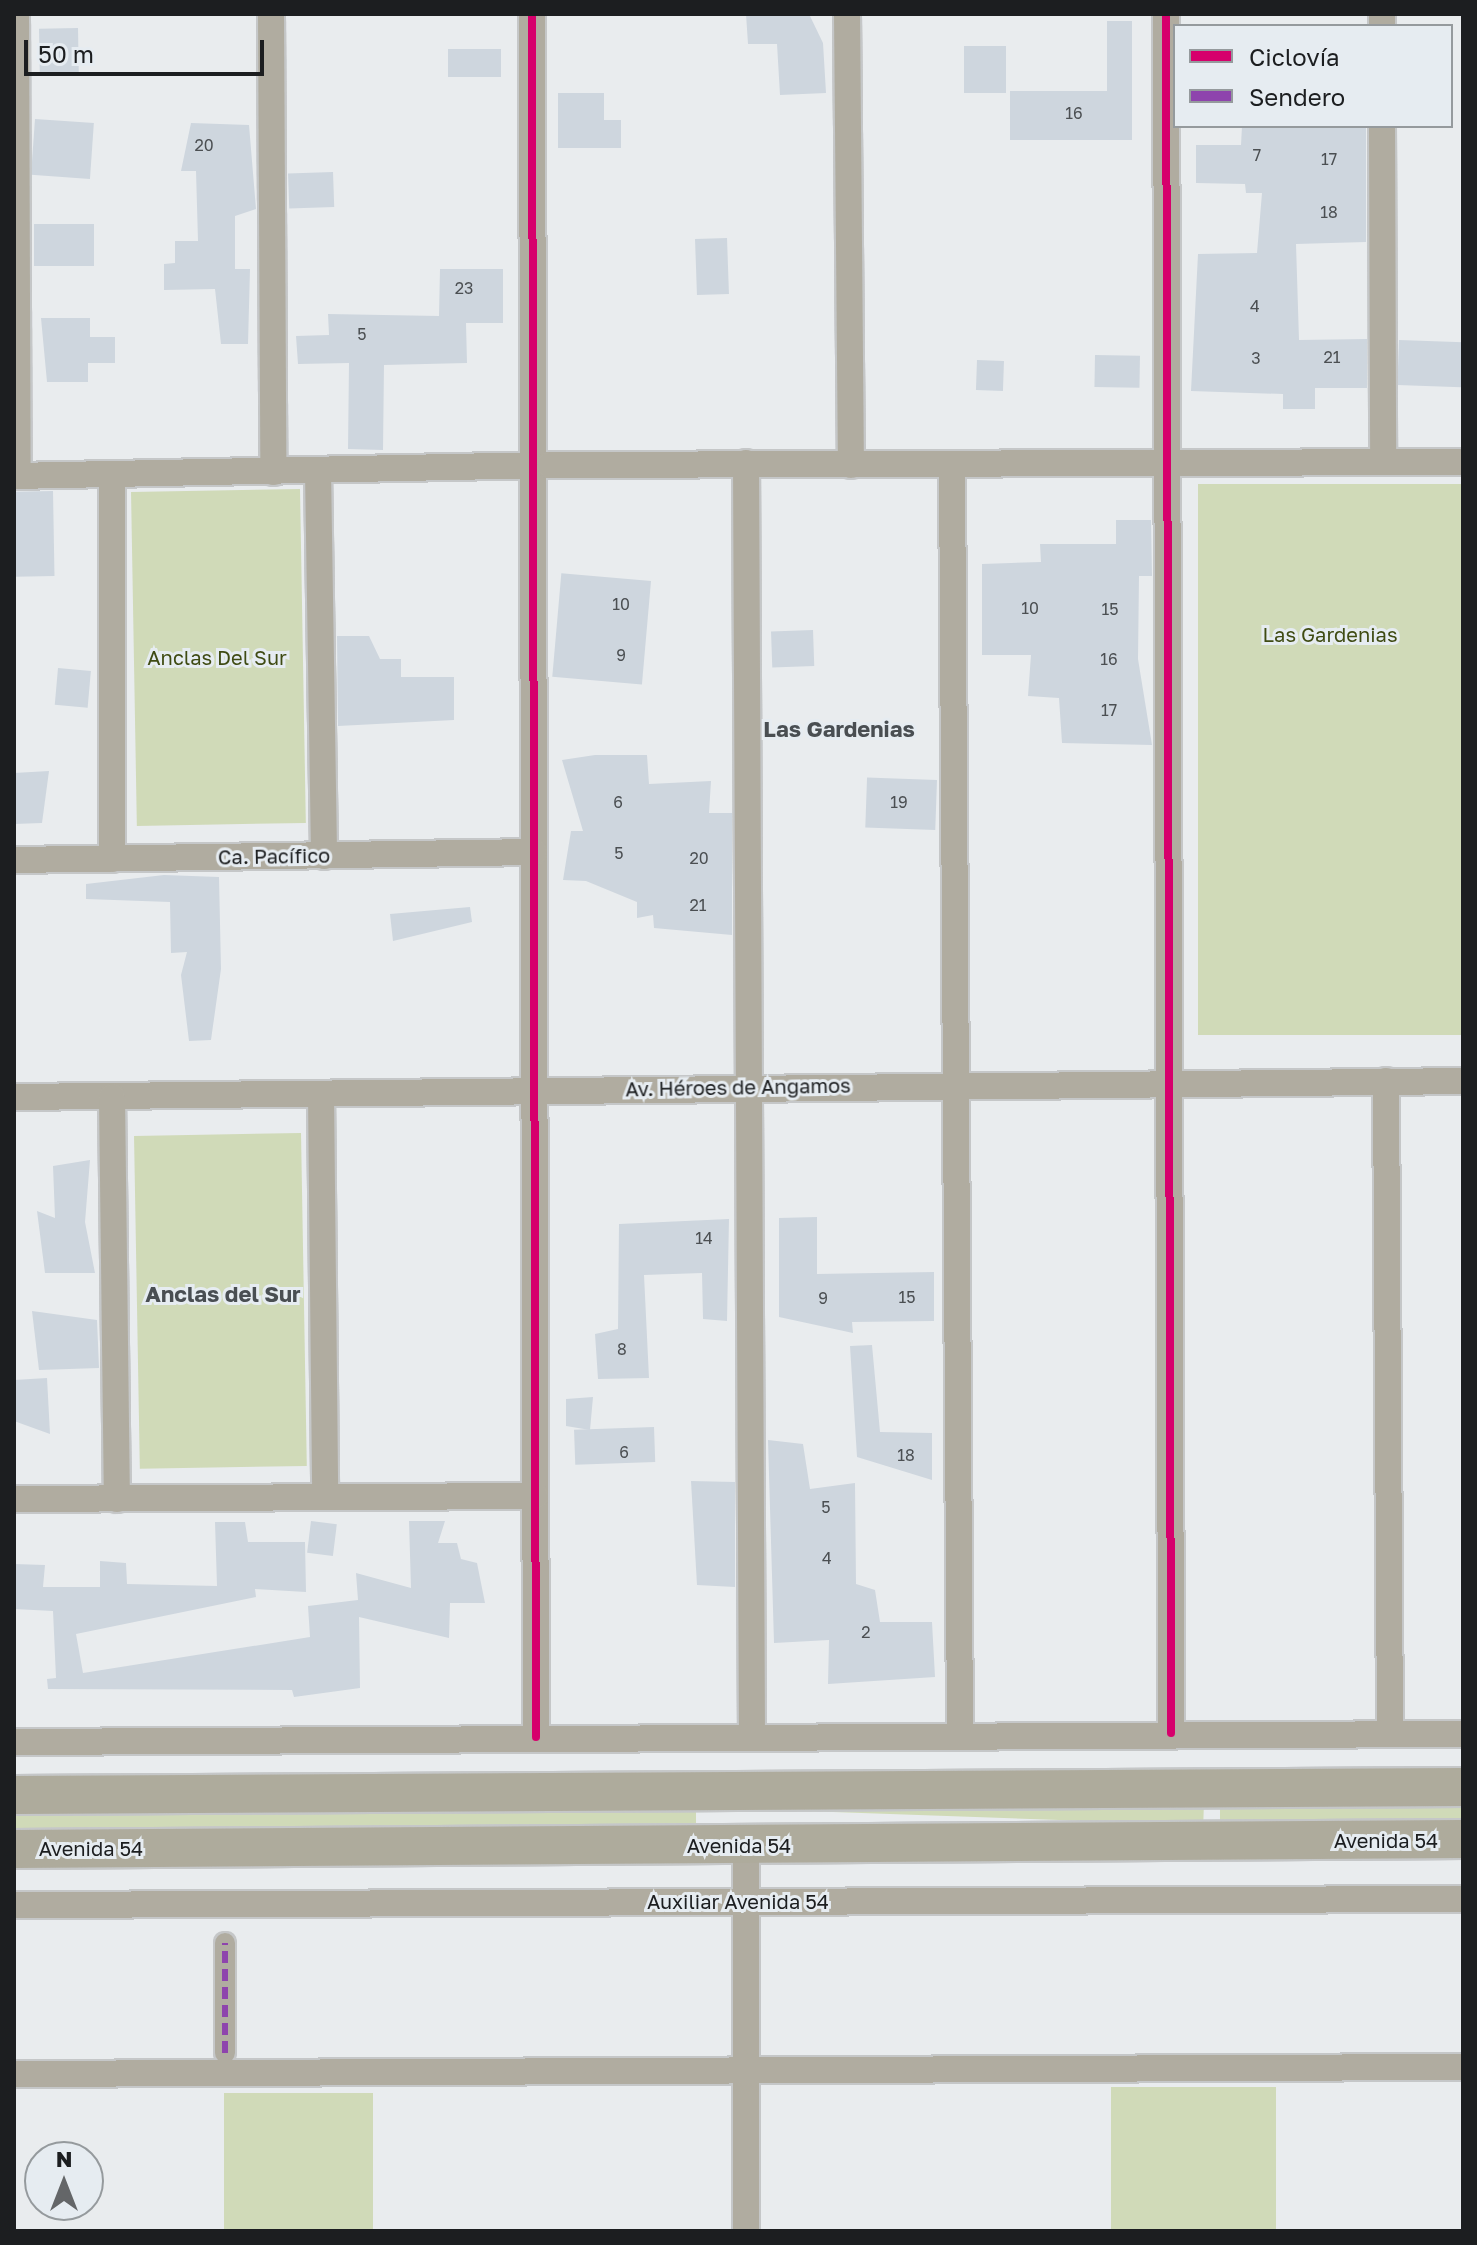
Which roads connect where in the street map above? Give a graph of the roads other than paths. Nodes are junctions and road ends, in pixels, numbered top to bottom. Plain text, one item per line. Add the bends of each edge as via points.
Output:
1 (16, 14) edge
2 (271, 14) edge
3 (532, 14) edge
4 (847, 14) edge
5 (1166, 14) edge
6 (1382, 128) edge
7 (1167, 461) junction
8 (1383, 462) junction
9 (1463, 462) edge
10 (746, 463) junction
11 (851, 465) junction
12 (952, 465) junction
13 (535, 469) junction
14 (318, 471) junction
15 (273, 472) junction
16 (112, 475) junction
17 (16, 476) edge
18 (534, 852) junction
19 (324, 856) junction
20 (112, 859) junction
21 (14, 860) edge
22 (1386, 1081) junction
23 (1463, 1081) edge
24 (958, 1083) junction
25 (1171, 1083) junction
26 (750, 1087) junction
27 (533, 1090) junction
28 (321, 1094) junction
29 (14, 1097) edge
30 (112, 1097) junction
31 (535, 1496) junction
32 (325, 1497) junction
33 (14, 1499) edge
34 (117, 1499) junction
35 (1171, 1733) junction
36 (960, 1734) junction
37 (1390, 1734) junction
38 (1463, 1734) edge
39 (536, 1737) junction
40 (752, 1737) junction
41 (14, 1742) edge
42 (1463, 1787) edge
43 (14, 1795) edge
44 (1463, 1839) edge
45 (746, 1845) junction
46 (14, 1849) edge
47 (1463, 1899) edge
48 (746, 1900) junction
49 (14, 1905) edge
50 (225, 1943) dead end
51 (225, 2053) dead end
52 (745, 2067) junction
53 (1463, 2067) edge
54 (14, 2074) edge
55 (746, 2231) edge

1 - 17 street
2 - 15 street
3 - 13 street
4 - 11 street
5 - 7 street
6 - 8 street
7 - 8 street
7 - 12 street
7 - 25 street
8 - 9 street
10 - 11 street
10 - 13 street
10 - 26 street
11 - 12 street
12 - 24 street
13 - 14 street
13 - 18 street
14 - 15 street
14 - 19 street
15 - 16 street
16 - 17 street
16 - 20 street
18 - 19 street, Ca. Pacífico
18 - 27 street
19 - 20 street, Ca. Pacífico
20 - 21 street, Ca. Pacífico
22 - 23 street, Av. Héroes de Angamos
22 - 25 street, Av. Héroes de Angamos
22 - 37 street
24 - 25 street, Av. Héroes de Angamos
24 - 26 street, Av. Héroes de Angamos
24 - 36 street
25 - 35 street
26 - 27 street, Av. Héroes de Angamos
26 - 40 street
27 - 28 street, Av. Héroes de Angamos
27 - 31 street
28 - 30 street, Av. Héroes de Angamos
28 - 32 street
29 - 30 street, Av. Héroes de Angamos
30 - 34 street
31 - 32 street
31 - 39 street
32 - 34 street
33 - 34 street
35 - 36 street
35 - 37 street
36 - 40 street
37 - 38 street
39 - 40 street
39 - 41 street
42 - 43 main road
44 - 45 main road, Avenida 54
45 - 46 main road, Avenida 54
45 - 48 street
47 - 48 street, Auxiliar Avenida 54
48 - 49 street, Auxiliar Avenida 54
48 - 52 street
50 - 51 street
52 - 53 street
52 - 54 street
52 - 55 street

